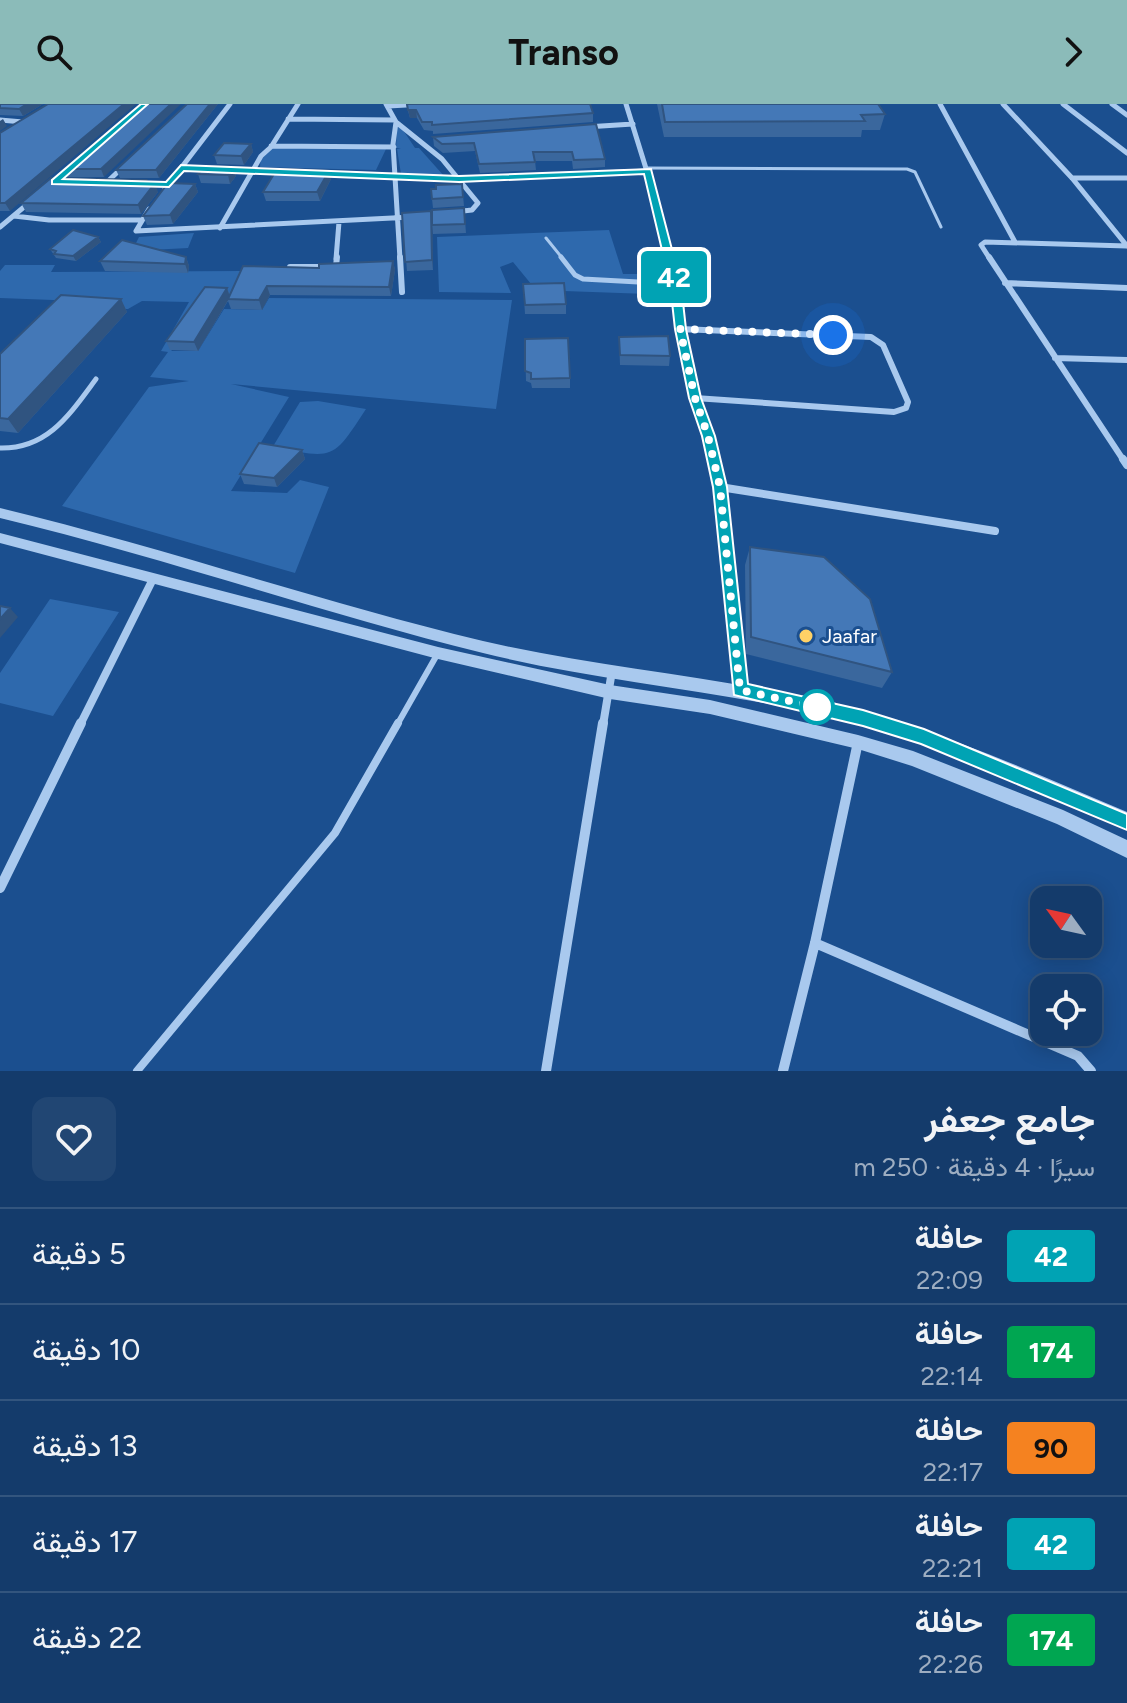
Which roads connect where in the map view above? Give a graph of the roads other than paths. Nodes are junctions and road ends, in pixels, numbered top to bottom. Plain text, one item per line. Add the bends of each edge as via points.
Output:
1 (230, 104) edge
2 (298, 104) edge
3 (425, 104) edge
4 (626, 104) edge
5 (940, 104) edge
6 (1003, 104) edge
7 (1063, 104) edge
8 (1112, 104) edge
9 (387, 105) edge
10 (1127, 115) edge
11 (33, 116) edge
12 (288, 119) junction
13 (0, 120) edge
14 (396, 121) junction
15 (23, 122) junction
16 (633, 124) junction
17 (584, 127) edge
18 (12, 129) edge
19 (438, 139) edge
20 (422, 140) junction
21 (271, 146) junction
22 (394, 147) junction
23 (1127, 153) edge
24 (131, 160) edge
25 (181, 168) junction
26 (647, 170) junction
27 (255, 171) junction
28 (287, 172) edge
29 (318, 174) edge
30 (397, 177) junction
31 (1072, 178) junction
32 (1127, 178) edge
33 (459, 179) junction
34 (92, 184) edge
35 (105, 184) junction
36 (121, 184) edge
37 (153, 184) edge
38 (169, 184) junction
39 (158, 198) edge
40 (34, 199) edge
41 (151, 207) edge
42 (444, 213) edge
43 (14, 216) junction
44 (414, 216) edge
45 (399, 218) junction
46 (142, 220) junction
47 (339, 222) junction
48 (0, 227) edge
49 (941, 227) dead end
50 (220, 228) junction
51 (546, 238) dead end
52 (1015, 242) junction
53 (1127, 246) edge
54 (401, 264) junction
55 (388, 265) edge
56 (336, 266) junction
57 (349, 266) edge
58 (275, 268) edge
59 (1005, 283) junction
60 (675, 284) junction
61 (1127, 288) edge
62 (402, 292) dead end
63 (680, 329) junction
64 (1055, 358) junction
65 (1127, 360) edge
66 (96, 379) dead end
67 (695, 398) junction
68 (0, 448) edge
69 (1127, 465) edge
70 (720, 487) junction
71 (0, 513) edge
72 (995, 531) dead end
73 (0, 538) edge
74 (153, 579) junction
75 (438, 653) junction
76 (612, 671) junction
77 (740, 690) junction
78 (610, 692) junction
79 (858, 742) junction
80 (1127, 821) edge
81 (1127, 849) edge
82 (0, 888) edge
83 (815, 943) junction
84 (137, 1071) edge
85 (546, 1071) edge
86 (783, 1071) edge
87 (1091, 1071) edge

1 - 25 street
2 - 12 street
3 - 9 street
4 - 16 street
5 - 52 street
6 - 31 street
7 - 23 street
8 - 10 street
9 - 14 street
11 - 15 street
12 - 14 street
12 - 21 street
13 - 15 street
14 - 20 street
14 - 22 street
15 - 18 street
16 - 17 street
16 - 26 street
19 - 20 street
20 - 33 street
21 - 22 street
21 - 27 street
22 - 30 street
24 - 35 street
25 - 27 street
25 - 38 street
26 - 33 street
26 - 49 lane via 907,169 915,172
26 - 60 street
27 - 28 street
27 - 50 street
29 - 30 street
30 - 33 street
30 - 45 street
31 - 32 street
31 - 53 street
33 - 42 street via 477,207
34 - 35 street
35 - 36 street
37 - 38 street
38 - 39 street
40 - 43 street
41 - 46 street
43 - 46 street
43 - 48 street
44 - 45 street
45 - 47 street
45 - 54 street
46 - 50 street via 138,232
47 - 50 street
47 - 56 street
51 - 60 lane via 583,279
52 - 53 street
52 - 59 street via 981,245
54 - 55 street
54 - 62 street
56 - 57 street
56 - 58 street
59 - 61 street
59 - 64 street
60 - 63 street
63 - 67 street
63 - 67 street via 871,337 883,345 908,402 894,412
64 - 65 street
64 - 69 street
66 - 68 lane via 51,434 25,447
67 - 70 street
70 - 72 street
70 - 77 street
71 - 76 street via 487,648
73 - 74 street
74 - 75 street
74 - 82 street
75 - 78 street
75 - 84 lane via 335,833
76 - 77 street
76 - 78 street
77 - 80 street via 924,737
78 - 79 street via 710,707
78 - 85 street
79 - 81 street via 1063,818
79 - 83 street
83 - 86 street
83 - 87 street via 1078,1056

